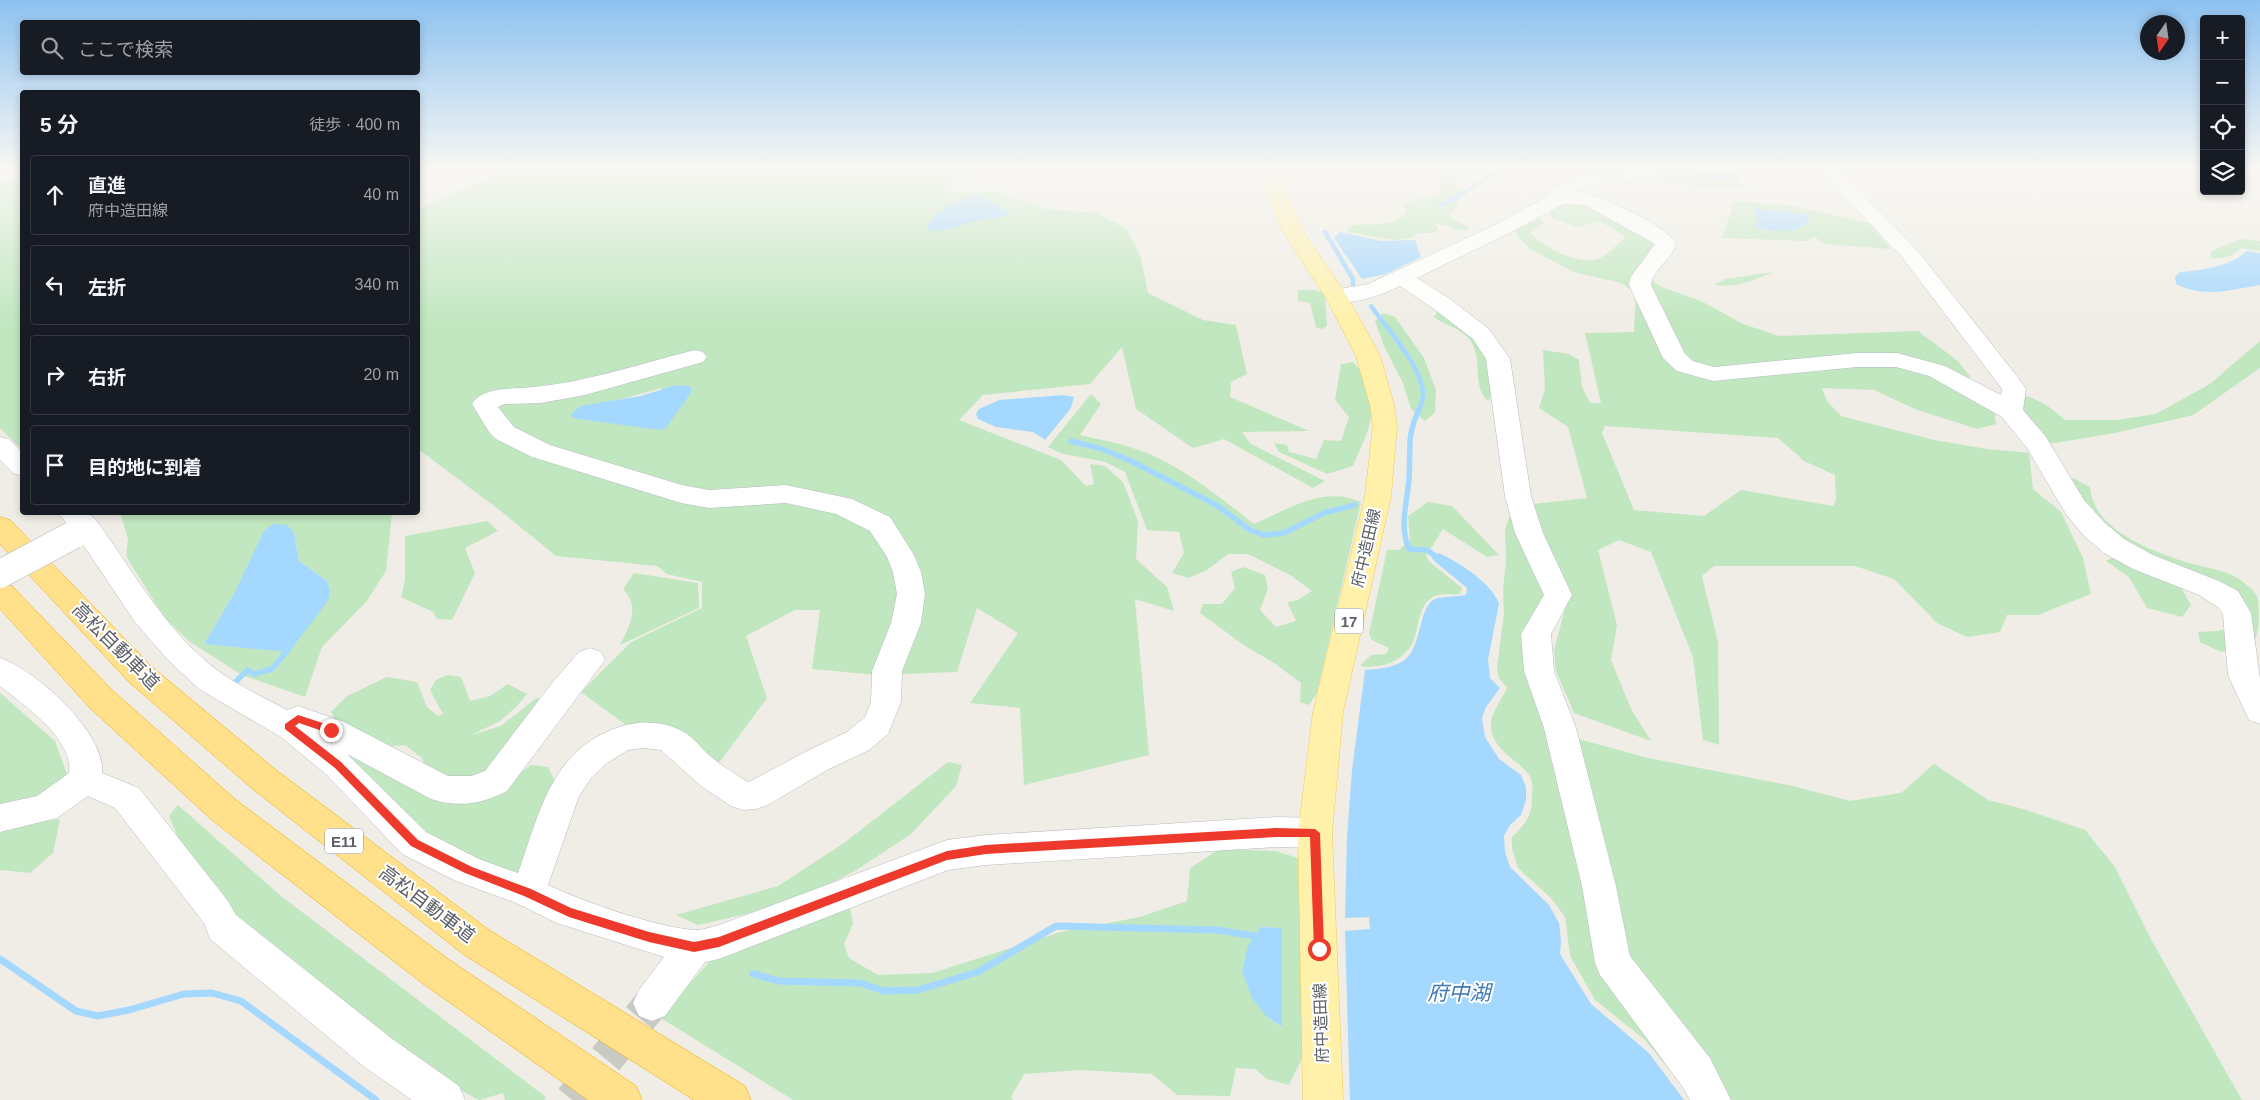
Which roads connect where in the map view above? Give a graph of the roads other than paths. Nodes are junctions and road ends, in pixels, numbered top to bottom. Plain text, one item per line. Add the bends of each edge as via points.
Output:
1 (1289, 221) edge
2 (1514, 221) edge
3 (1631, 221) edge
4 (1878, 221) edge
5 (1402, 278) junction
6 (1336, 296) junction
7 (695, 357) dead end
8 (2011, 411) junction
9 (0, 445) edge
10 (20, 465) edge
11 (76, 525) edge
12 (0, 527) edge
13 (0, 574) edge
14 (0, 591) edge
15 (590, 660) dead end
16 (0, 670) edge
17 (2260, 711) edge
18 (288, 726) junction
19 (85, 780) junction
20 (0, 818) edge
21 (1315, 833) junction
22 (528, 892) junction
23 (694, 947) junction
24 (652, 1003) tunnel mouth
25 (445, 1100) edge
26 (622, 1100) edge
27 (730, 1100) edge
28 (1323, 1100) edge
29 (1711, 1100) edge

1 - 6 main road, 府中造田線 / 17
2 - 5 street
3 - 8 street via 1666,243 1640,278 1640,285 1675,358 1685,366 1712,374 1857,360 1897,360 1937,372
4 - 8 street via 1909,253 2008,380 2014,389
5 - 6 street via 1374,290
5 - 29 street via 1481,334 1498,359 1518,496 1528,533 1558,595 1536,634 1539,671 1560,728 1599,886 1613,962 1696,1072
6 - 21 main road, 府中造田線 / 17 via 1368,356 1385,426 1378,496 1328,712
7 - 22 street via 585,388 500,397 484,404 505,432 541,450 681,494 709,499 786,494 843,506 880,524 900,555 911,594 906,623 888,671 886,702 877,725 858,741 756,794 744,796 703,769 670,739 645,734 606,746 586,760 561,796
8 - 17 street via 2037,443 2075,507 2107,540 2143,562 2209,588 2228,599 2237,614 2242,675
9 - 10 street
11 - 13 street, bridge
11 - 18 street via 115,567 145,614 178,652 210,681
12 - 27 highway, 高松自動車道 / E11 via 141,675 265,780 476,942
14 - 26 highway via 101,699 224,810 435,971
15 - 18 street via 496,782 482,789 462,793 443,789 331,730 298,719
16 - 19 street via 43,703 74,734 86,761
18 - 22 street via 338,765 414,843 468,870
19 - 20 street via 45,808
19 - 25 street via 127,798 216,912 222,927 377,1052
21 - 23 street via 1276,832 947,855 745,933
21 - 28 main road, 府中造田線 / 17
22 - 23 street via 569,912 649,937
23 - 24 street

